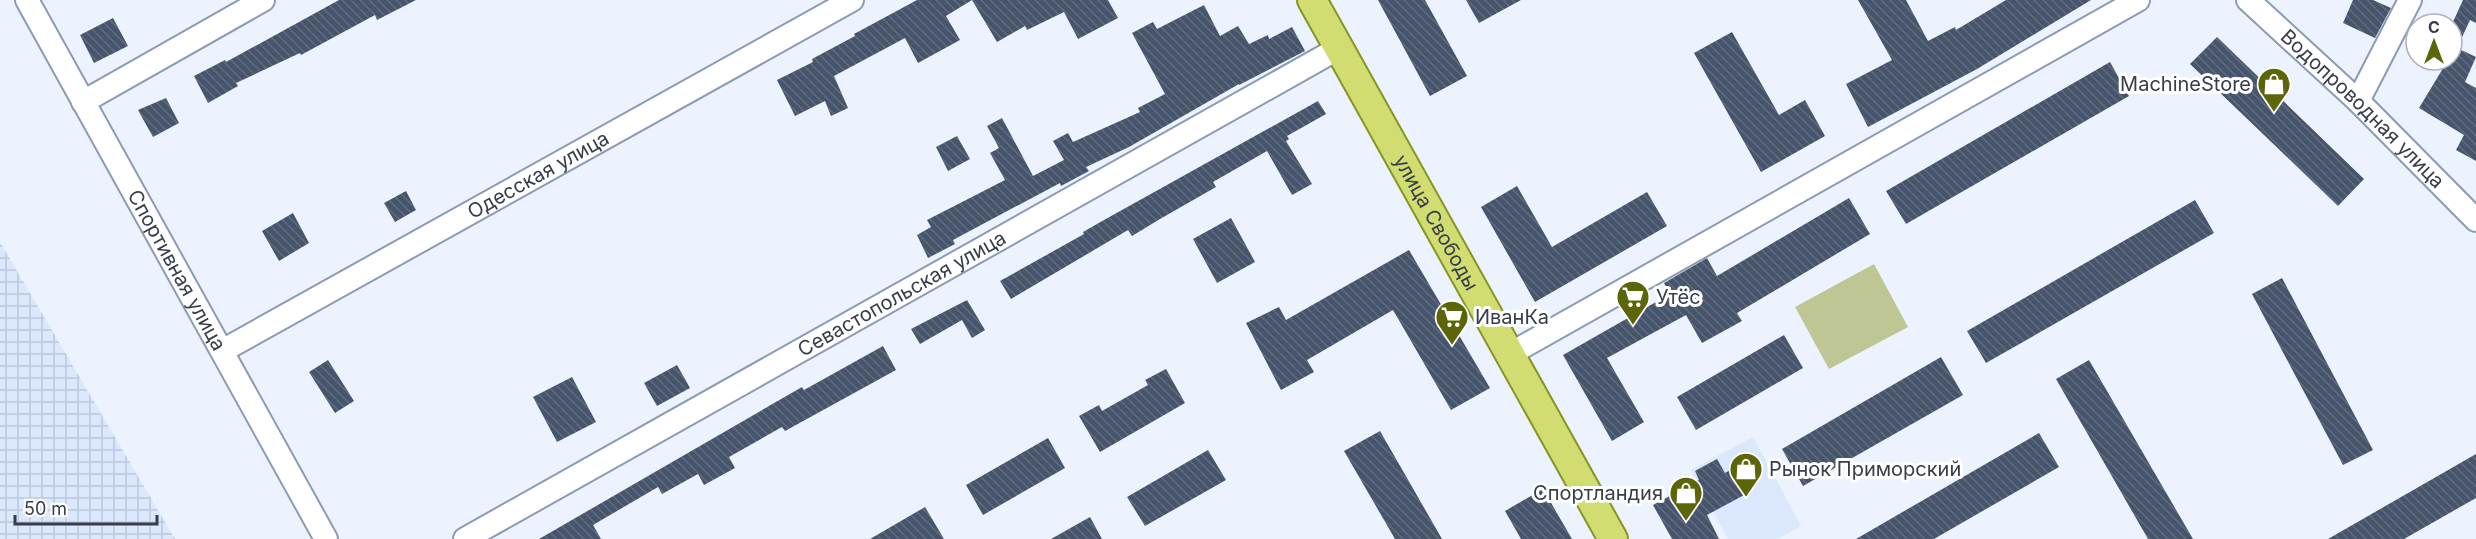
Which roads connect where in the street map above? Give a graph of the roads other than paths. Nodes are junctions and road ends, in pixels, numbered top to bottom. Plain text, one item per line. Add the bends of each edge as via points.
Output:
1 (27, 0) edge
2 (263, 0) edge
3 (852, 0) edge
4 (1311, 0) edge
5 (2138, 0) edge
6 (2248, 0) edge
7 (2410, 0) edge
8 (1339, 48) junction
9 (2358, 101) junction
10 (83, 102) junction
11 (2476, 220) edge
12 (222, 351) junction
13 (1510, 354) junction
14 (326, 539) edge
15 (465, 539) edge
16 (1613, 539) edge

1 - 10 street, Спортивная улица
2 - 10 street
3 - 12 street, Одесская улица
4 - 8 main road, улица Свободы
5 - 13 street
6 - 9 street, Водопроводная улица
7 - 9 street
8 - 13 main road, улица Свободы
8 - 15 street, Севастопольская улица
9 - 11 street, Водопроводная улица
10 - 12 street, Спортивная улица
12 - 14 street, Спортивная улица
13 - 16 main road, улица Свободы

